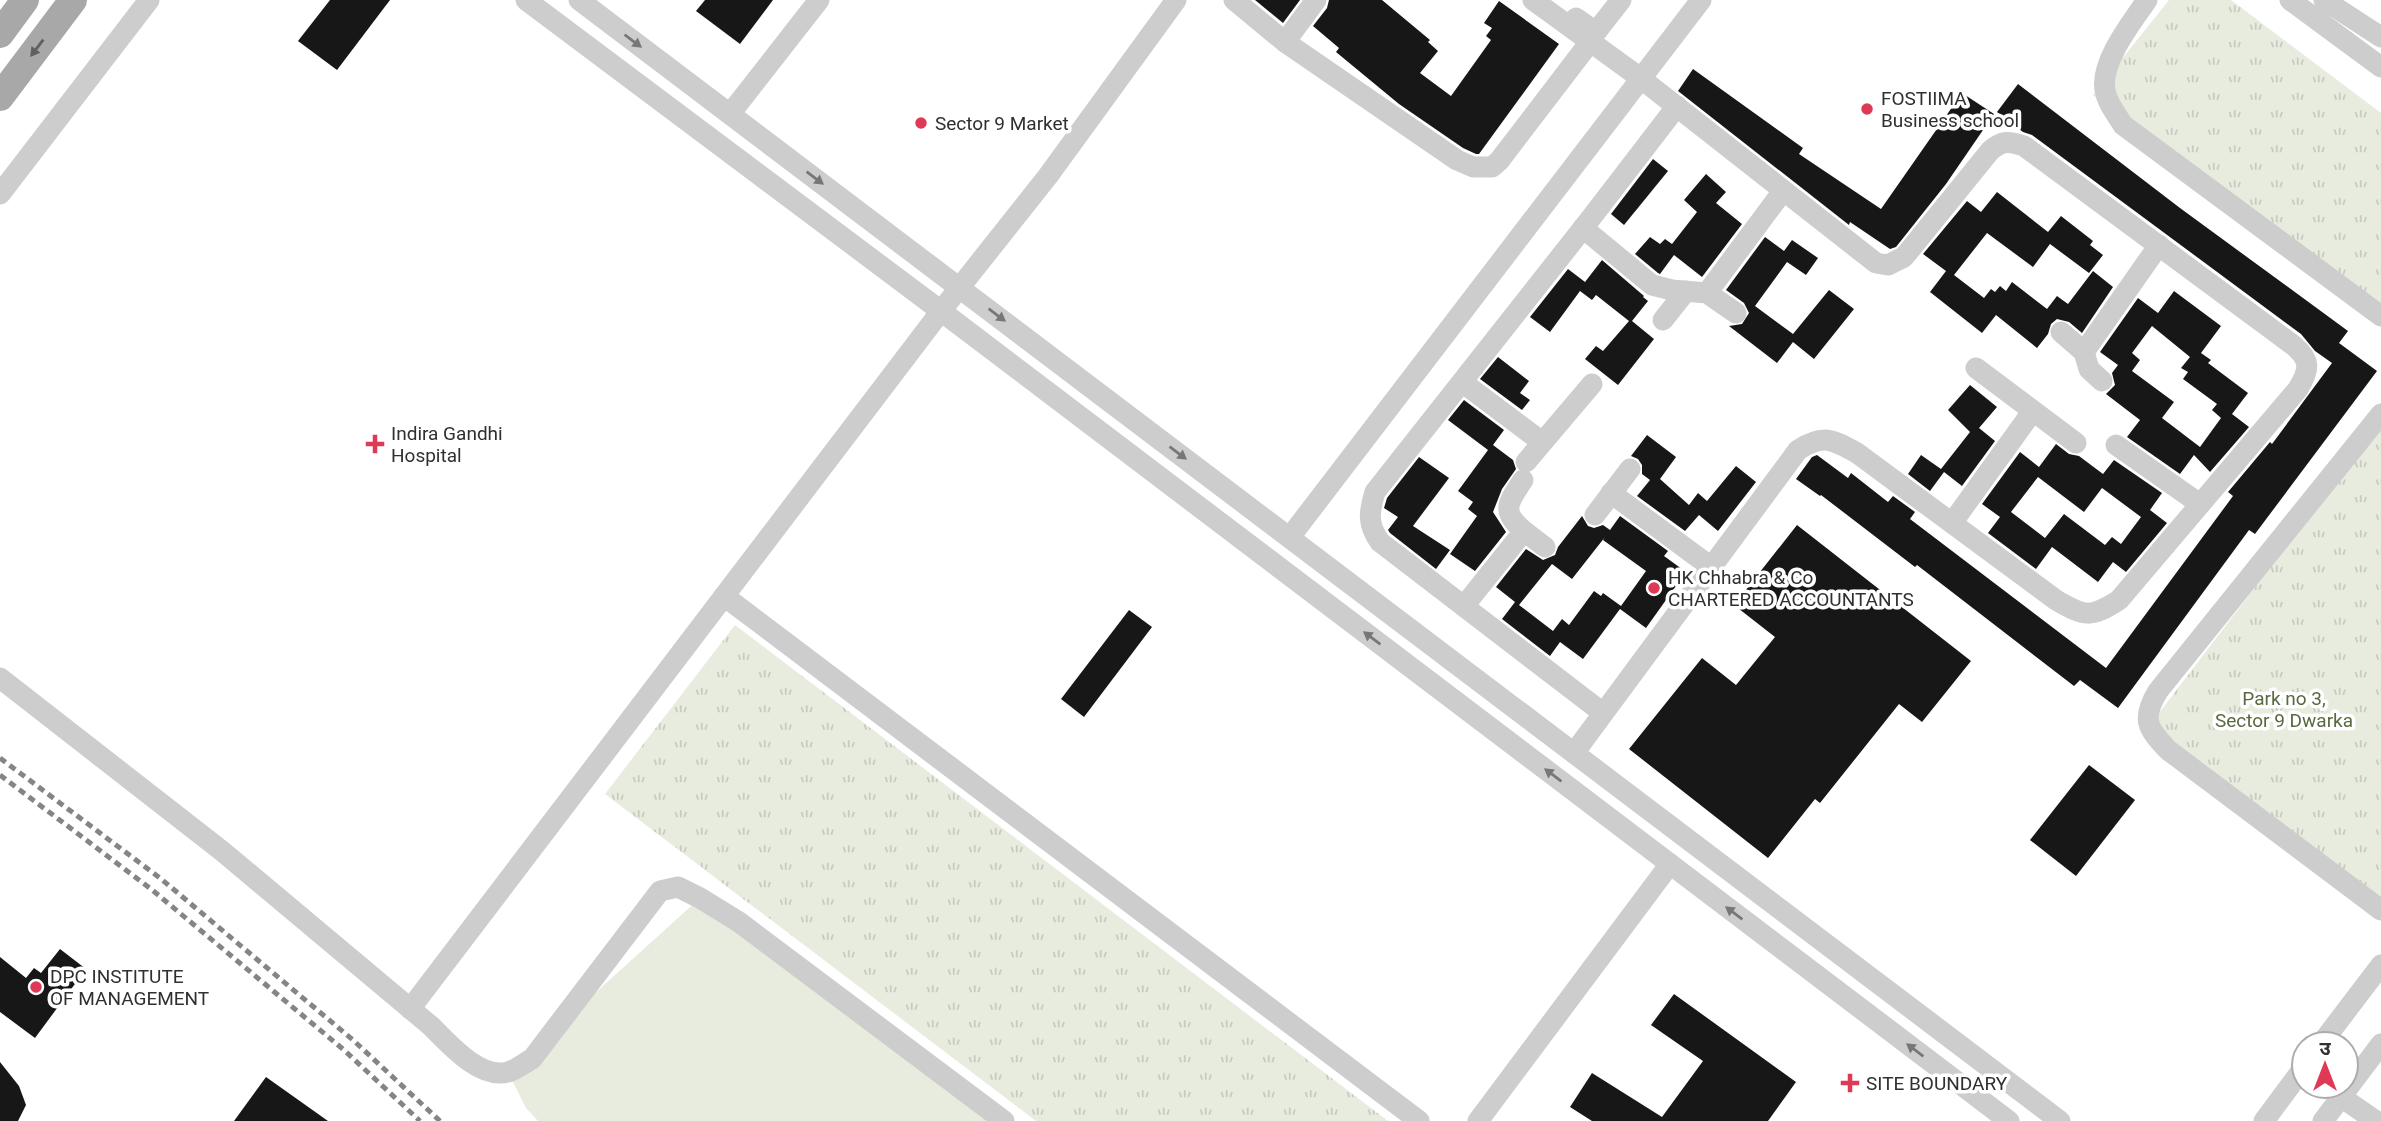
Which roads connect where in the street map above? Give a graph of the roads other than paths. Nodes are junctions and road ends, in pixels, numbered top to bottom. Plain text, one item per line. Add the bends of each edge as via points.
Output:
1 (25, 0) edge
2 (73, 0) edge
3 (149, 0) edge
4 (526, 0) edge
5 (579, 0) edge
6 (818, 0) edge
7 (1176, 0) edge
8 (1234, 0) edge
9 (1316, 0) edge
10 (1533, 0) edge
11 (1552, 0) edge
12 (1621, 0) edge
13 (1701, 0) edge
14 (2147, 0) edge
15 (2290, 0) edge
16 (2317, 4) edge
17 (0, 34) edge
18 (2381, 37) edge
19 (1285, 42) junction
20 (1590, 42) junction
21 (2381, 67) edge
22 (1639, 77) junction
23 (0, 97) edge
24 (1677, 106) junction
25 (730, 114) junction
26 (1783, 191) junction
27 (0, 194) edge
28 (1583, 228) junction
29 (2159, 245) junction
30 (959, 287) junction
31 (1697, 292) junction
32 (941, 311) junction
33 (1736, 313) dead end
34 (2381, 316) edge
35 (1662, 320) dead end
36 (2061, 332) dead end
37 (2084, 352) junction
38 (1976, 368) dead end
39 (2102, 381) dead end
40 (1462, 382) junction
41 (1592, 384) dead end
42 (2032, 412) junction
43 (2381, 414) edge
44 (1542, 442) junction
45 (2076, 443) dead end
46 (2116, 445) dead end
47 (1630, 469) dead end
48 (1611, 493) junction
49 (2200, 504) junction
50 (1595, 515) dead end
51 (1952, 523) junction
52 (1524, 531) junction
53 (1290, 537) junction
54 (1545, 547) dead end
55 (1711, 567) junction
56 (724, 596) junction
57 (1464, 606) junction
58 (0, 678) edge
59 (1604, 713) junction
60 (1574, 752) junction
61 (1670, 864) junction
62 (2381, 910) edge
63 (2381, 964) edge
64 (410, 1009) junction
65 (2332, 1030) edge
66 (2381, 1044) edge
67 (2360, 1072) edge
68 (2290, 1086) edge
69 (2360, 1098) edge
70 (2339, 1100) edge
71 (2355, 1100) edge
72 (2381, 1109) edge
73 (1004, 1121) edge
74 (1419, 1121) edge
75 (1478, 1121) edge
76 (2009, 1121) edge
77 (2060, 1121) edge
78 (2264, 1121) edge
79 (2323, 1121) edge
80 (2376, 1121) edge

1 - 17 main road
2 -> 23 main road
3 - 27 street
4 - 32 street
5 -> 25 street
6 - 25 street
7 - 30 street via 1048,176
8 - 19 street
9 - 19 street
10 - 20 street
11 - 12 street via 1596,32
13 - 22 street
14 - 34 street via 2108,64 2104,90 2123,125
15 - 16 street
16 - 18 street
16 - 21 street
19 - 20 street via 1457,160 1484,168 1499,161
20 - 22 street
22 - 24 street
22 - 53 street
24 - 26 street
24 - 28 street
25 -> 30 street
26 - 29 street via 1864,255 1888,265 1905,257 1990,151 2000,142 2012,141
26 - 31 street
28 - 31 street via 1652,285
28 - 40 street
29 - 37 street
29 - 49 street via 2293,345 2308,364 2298,389
30 - 32 street
30 -> 53 street
31 - 33 street
31 - 35 street
32 - 56 street
61 -> 32 street
36 - 37 street
37 - 39 street via 2089,369
38 - 42 street
40 - 44 street
40 - 57 street via 1375,492 1369,511 1371,529 1380,542
41 - 44 street
42 - 45 street
42 - 51 street
43 - 62 street via 2147,709 2150,731 2168,750
44 - 52 street via 1507,508
46 - 49 street
47 - 48 street
48 - 50 street
48 - 55 street
49 - 51 street via 2119,600 2088,615 2056,600
51 - 55 street via 1857,453 1837,442 1815,439 1798,450
52 - 54 street
52 - 57 street
53 - 60 street
55 - 59 street
56 - 64 street
56 - 74 street
57 - 59 street
58 - 64 street via 222,851
59 - 60 street
60 - 77 street
61 - 75 street
76 -> 61 street
63 - 65 street
64 - 73 street via 459,1054 489,1073 508,1072 532,1059 660,891 678,887 739,922
66 - 67 street
68 - 78 street
69 - 72 street
70 - 79 street
71 - 80 street

